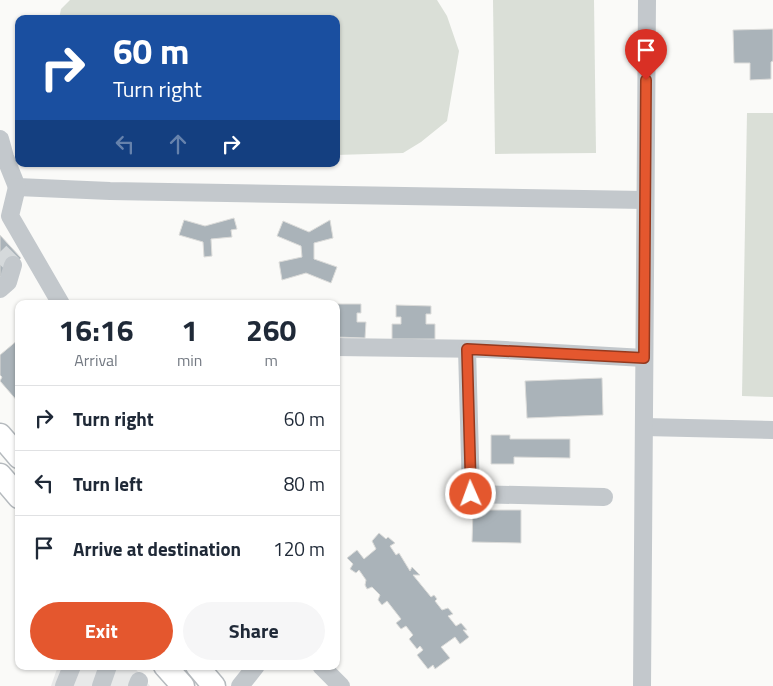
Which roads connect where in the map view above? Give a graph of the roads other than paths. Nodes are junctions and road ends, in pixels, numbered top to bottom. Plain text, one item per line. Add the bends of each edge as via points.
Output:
1 (647, 0) edge
2 (0, 139) edge
3 (17, 187) junction
4 (0, 199) edge
5 (645, 200) junction
6 (13, 265) dead end
7 (0, 289) edge
8 (59, 300) edge
9 (340, 348) edge
10 (467, 349) junction
11 (644, 358) junction
12 (644, 427) junction
13 (773, 430) edge
14 (0, 435) edge
15 (15, 452) edge
16 (0, 475) edge
17 (15, 492) edge
18 (604, 498) dead end
19 (70, 670) edge
20 (107, 670) edge
21 (169, 670) edge
22 (200, 670) edge
23 (253, 670) edge
24 (325, 670) edge
25 (64, 686) edge
26 (101, 686) edge
27 (183, 686) edge
28 (214, 686) edge
29 (240, 686) edge
30 (341, 686) edge
31 (642, 686) edge

1 - 5 street
2 - 3 street
3 - 4 street
3 - 5 street
3 - 8 street via 10,216
5 - 11 street
6 - 7 street via 8,282
9 - 10 street
10 - 11 street
10 - 18 street via 471,494
11 - 12 street
12 - 13 street
12 - 31 street
14 - 15 main road
16 - 17 main road
19 - 25 street
20 - 26 street
21 - 27 main road
22 - 28 main road
23 - 29 street
24 - 30 street

